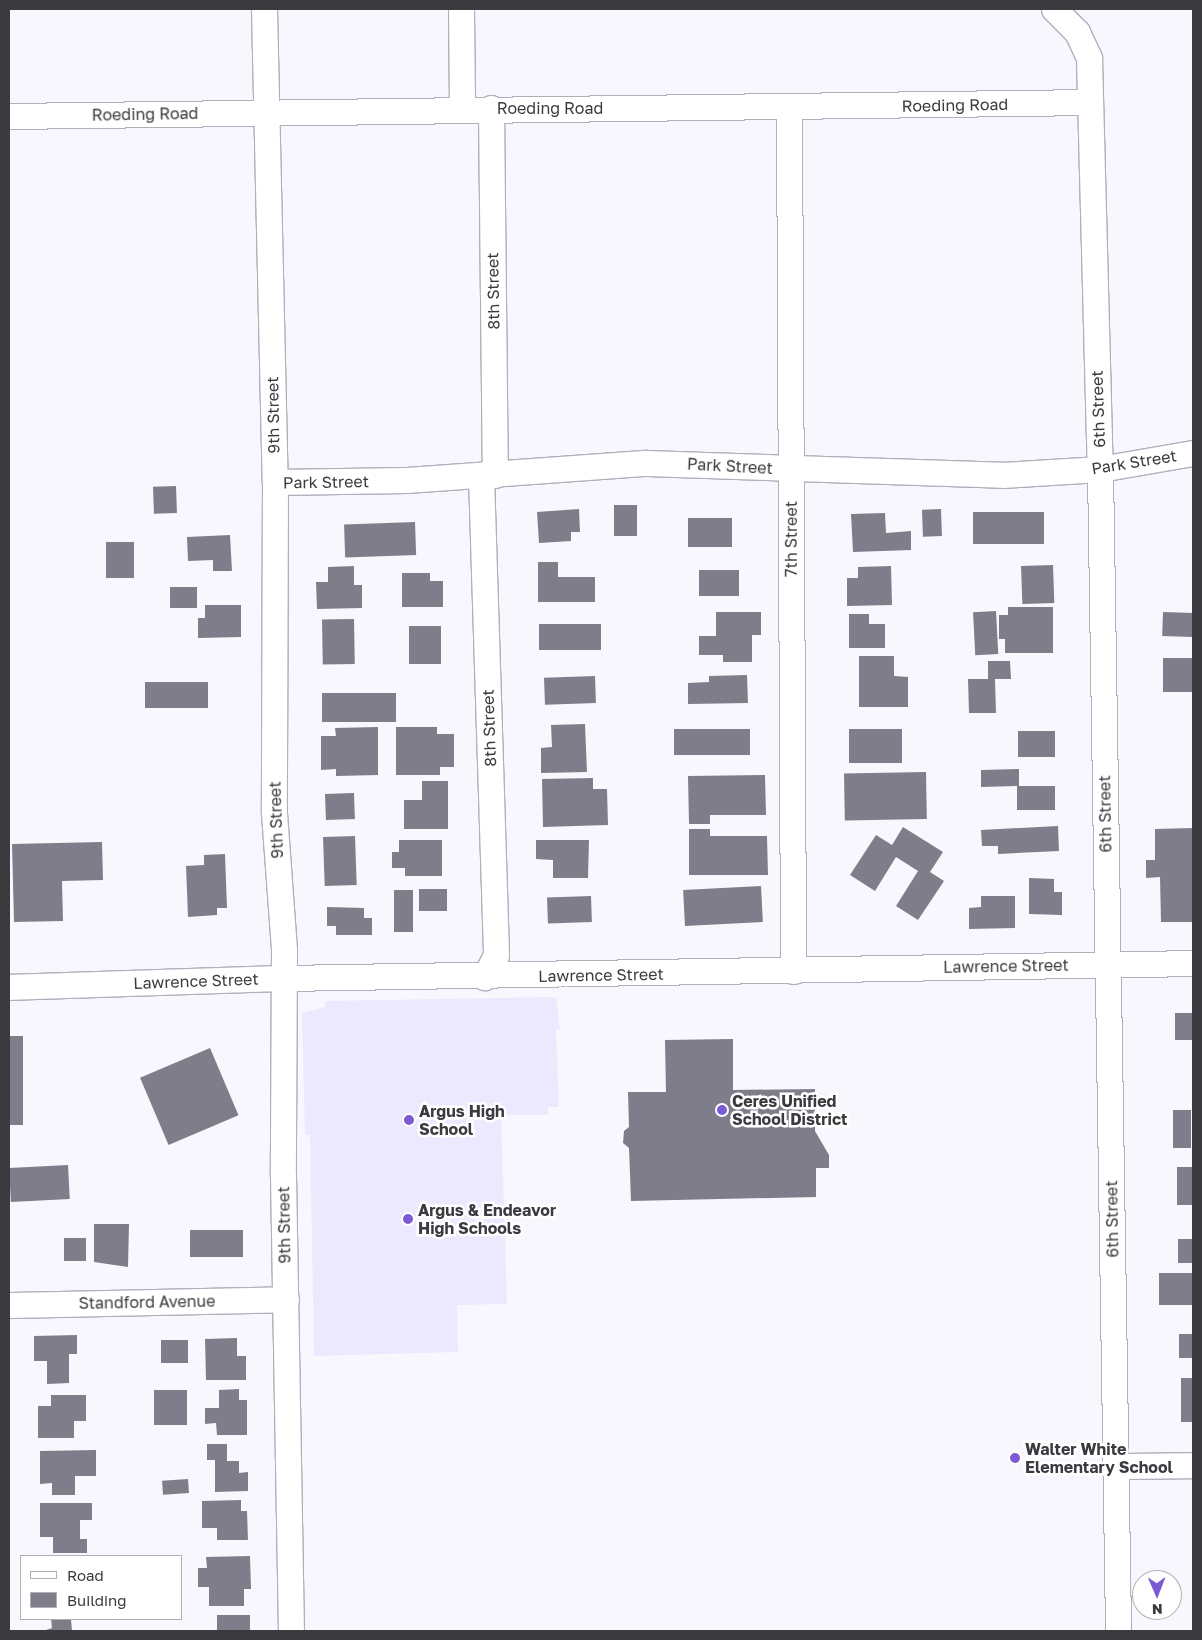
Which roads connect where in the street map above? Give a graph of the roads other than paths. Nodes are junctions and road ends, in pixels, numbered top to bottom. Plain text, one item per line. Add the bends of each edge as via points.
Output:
1 (264, 9) edge
2 (461, 9) edge
3 (1054, 9) edge
4 (1090, 102) junction
5 (491, 108) junction
6 (789, 108) junction
7 (462, 109) junction
8 (265, 113) junction
9 (9, 116) edge
10 (1191, 452) edge
11 (791, 468) junction
12 (1100, 469) junction
13 (488, 476) junction
14 (275, 482) junction
15 (1193, 963) edge
16 (1108, 964) junction
17 (794, 971) junction
18 (485, 977) junction
19 (283, 978) junction
20 (9, 987) edge
21 (286, 1298) junction
22 (9, 1305) edge
23 (1193, 1464) edge
24 (1116, 1466) junction
25 (291, 1631) edge
26 (1118, 1631) edge

1 - 8 street, 9th Street
2 - 7 street
3 - 4 street, 6th Street via 1085,45
4 - 6 street, Roeding Road
4 - 12 street, 6th Street
5 - 6 street, Roeding Road
5 - 7 street, Roeding Road
5 - 13 street, 8th Street
6 - 11 street, 7th Street
7 - 8 street, Roeding Road
8 - 9 street, Roeding Road
8 - 14 street, 9th Street
10 - 12 street, Park Street
11 - 12 street, Park Street via 985,475
11 - 13 street, Park Street via 646,463
11 - 17 street, 7th Street
12 - 16 street, 6th Street
13 - 14 street, Park Street
13 - 18 street, 8th Street via 496,955
14 - 19 street, 9th Street via 274,813
15 - 16 street, Lawrence Street
16 - 17 street, Lawrence Street
16 - 24 street, 6th Street
17 - 18 street, Lawrence Street
18 - 19 street, Lawrence Street
19 - 20 street, Lawrence Street
19 - 21 street, 9th Street
21 - 22 street, Standford Avenue
21 - 25 street, 9th Street
23 - 24 street
24 - 26 street, 6th Street

